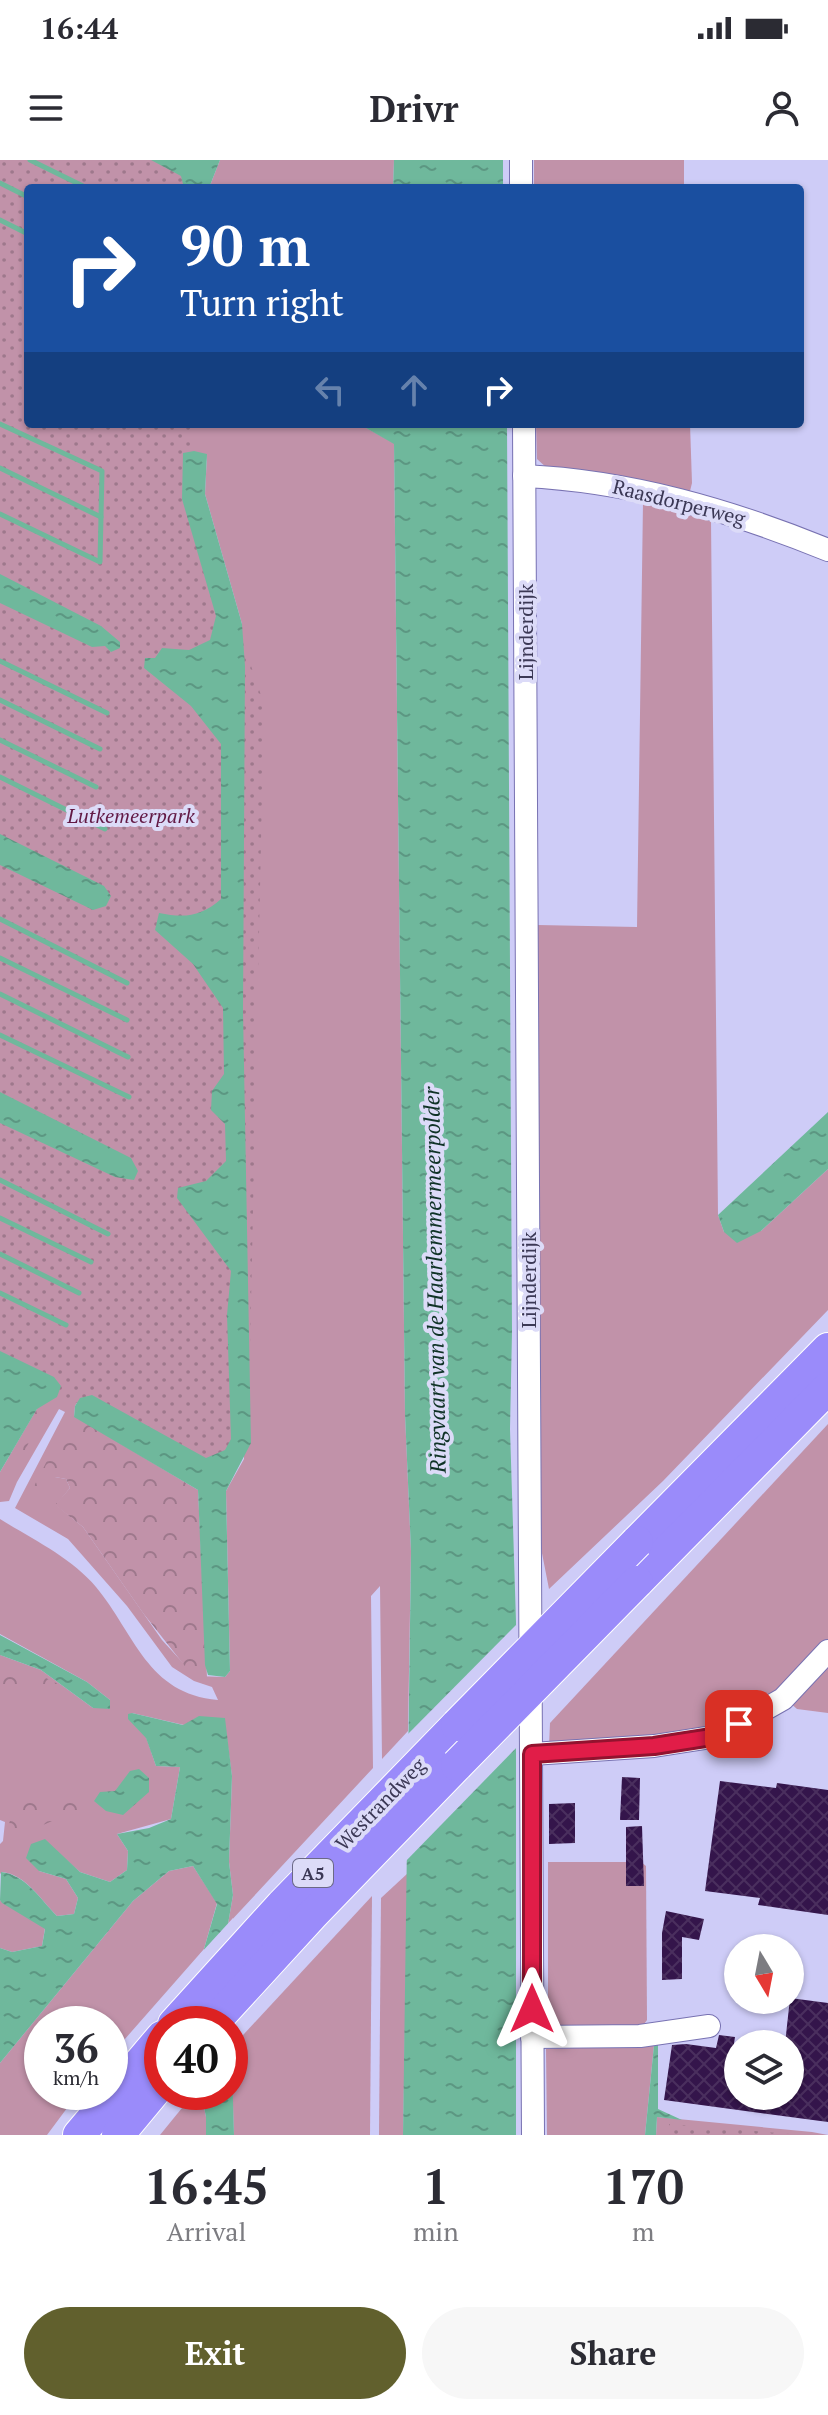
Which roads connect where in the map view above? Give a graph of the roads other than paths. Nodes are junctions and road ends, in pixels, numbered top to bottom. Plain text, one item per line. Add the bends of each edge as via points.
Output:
1 (521, 160) edge
2 (521, 184) edge
3 (524, 428) edge
4 (524, 476) junction
5 (828, 550) edge
6 (828, 1349) edge
7 (828, 1388) edge
8 (828, 1651) edge
9 (532, 1754) junction
10 (190, 2006) edge
11 (229, 2006) edge
12 (709, 2026) dead end
13 (532, 2037) junction
14 (144, 2062) edge
15 (144, 2095) edge
16 (98, 2127) edge
17 (533, 2135) edge

1 - 2 street
3 - 4 street, Lijnderdijk
4 - 5 street, Raasdorperweg via 594,482 697,503
4 - 9 street, Lijnderdijk
6 - 10 highway, Westrandweg / A5, bridge via 282,1905
7 - 11 highway, Westrandweg / A5, bridge
8 - 9 street via 783,1699 718,1736
9 - 13 street, Lijnderdijk
12 - 13 street via 640,2036
13 - 17 street, Lijnderdijk
14 - 16 highway
15 - 16 highway

